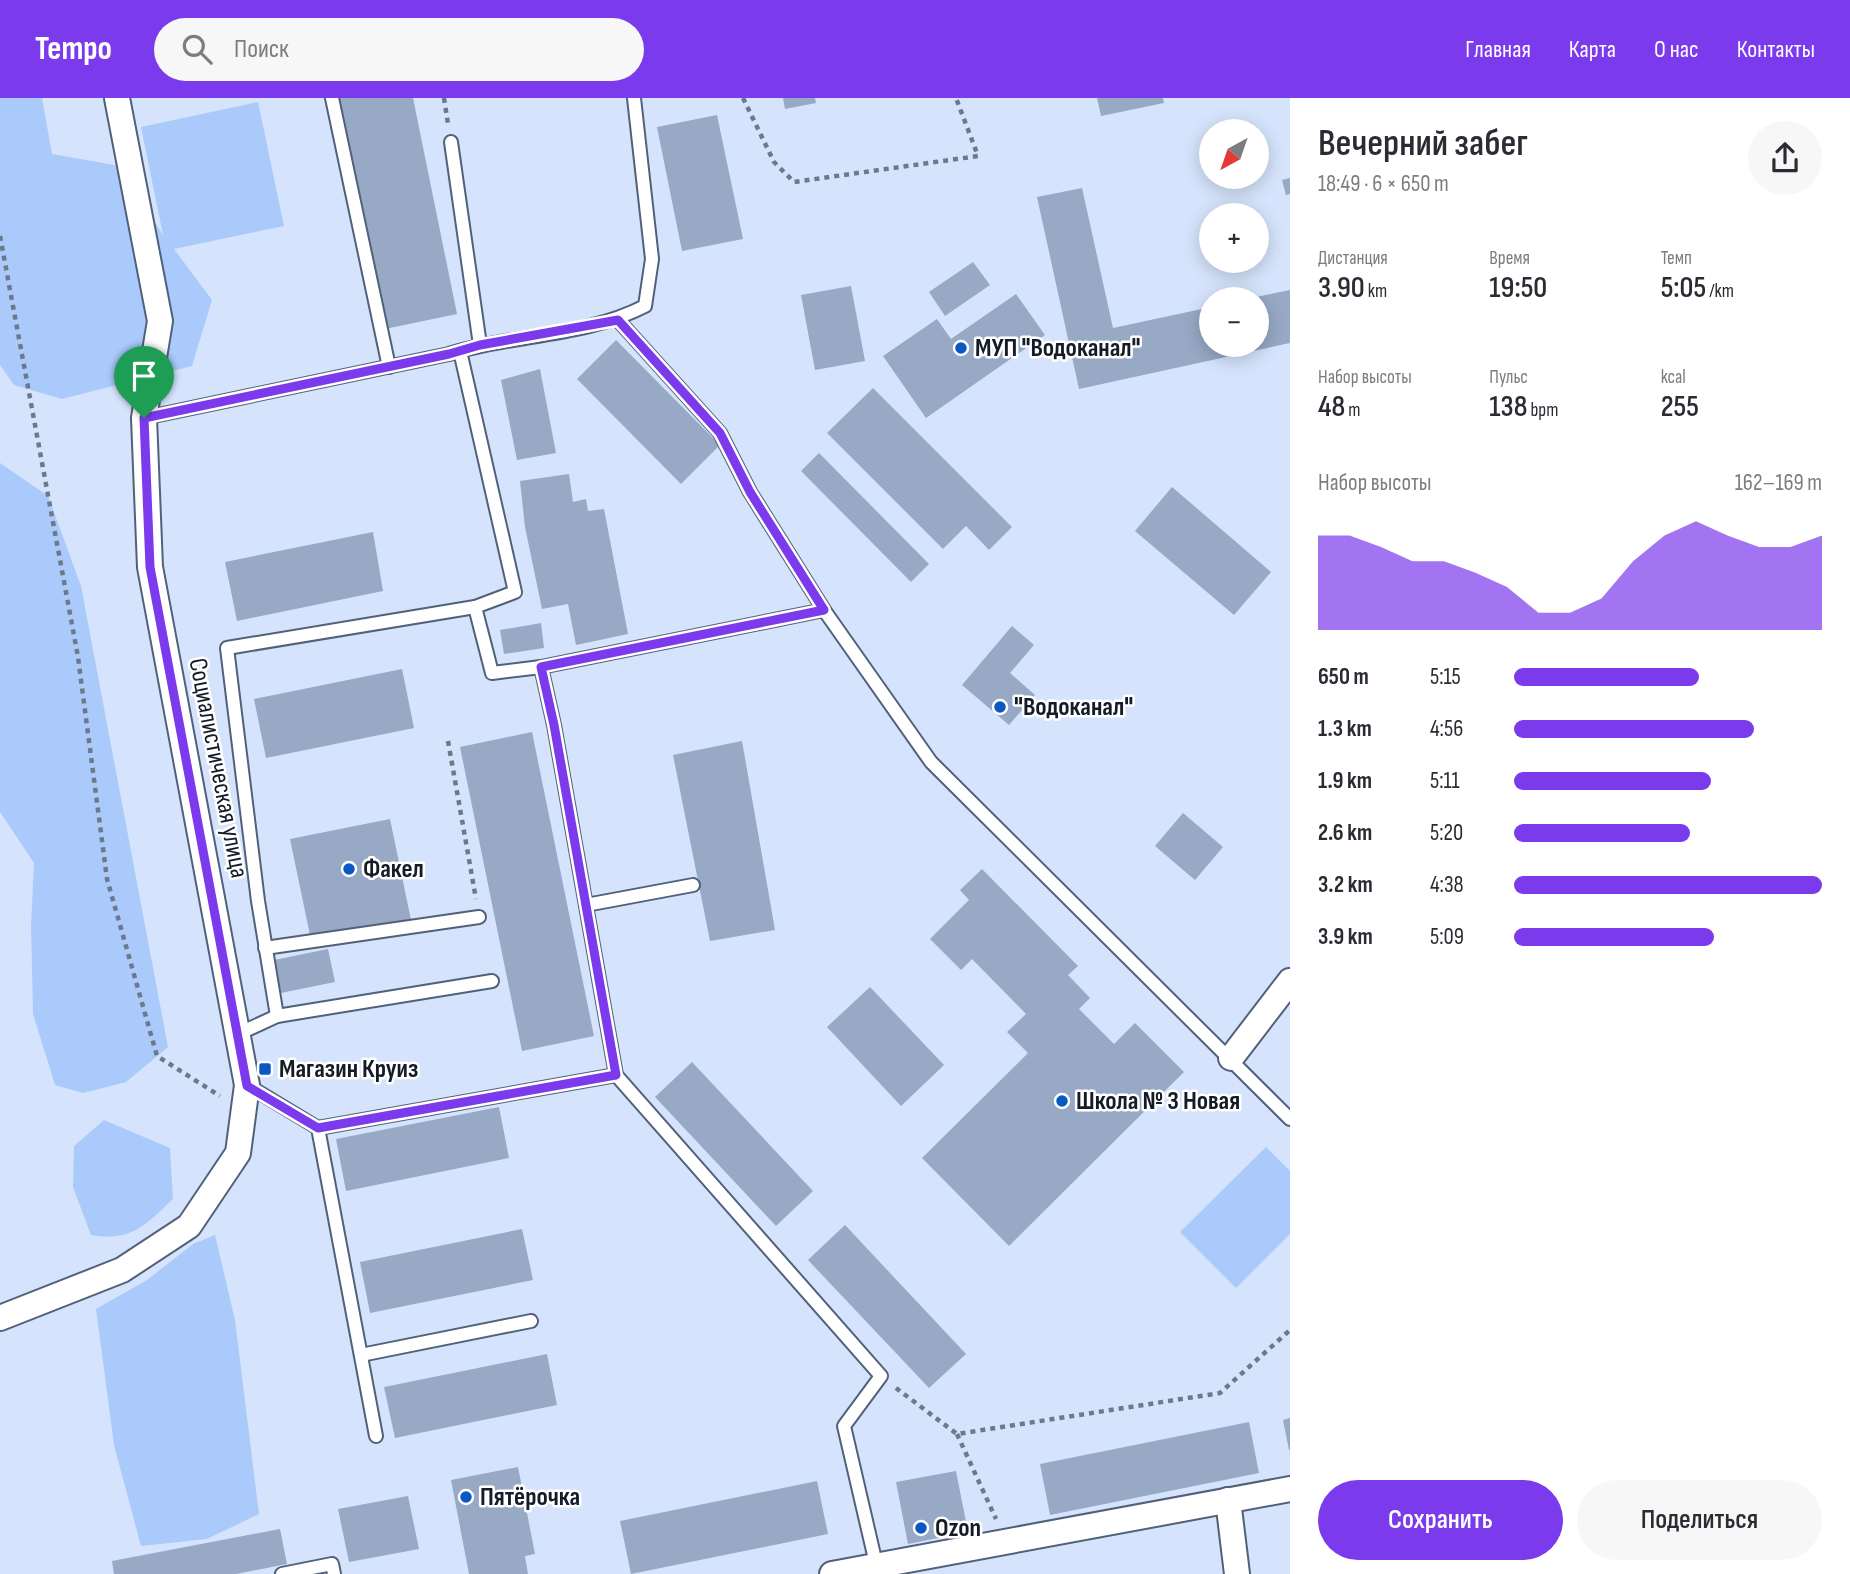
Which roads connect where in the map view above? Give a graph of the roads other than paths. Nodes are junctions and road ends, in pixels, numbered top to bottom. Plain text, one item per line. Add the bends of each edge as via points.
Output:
1 (117, 98) edge
2 (332, 98) edge
3 (634, 98) edge
4 (451, 142) road end
5 (618, 320) junction
6 (480, 345) junction
7 (460, 351) junction
8 (389, 367) junction
9 (144, 418) junction
10 (475, 607) junction
11 (824, 610) junction
12 (541, 667) junction
13 (693, 885) dead end
14 (586, 905) junction
15 (479, 917) road end
16 (265, 948) junction
17 (492, 981) dead end
18 (1290, 982) edge
19 (277, 1016) junction
20 (238, 1034) junction
21 (1231, 1058) junction
22 (616, 1075) junction
23 (247, 1086) junction
24 (1290, 1119) edge
25 (318, 1128) junction
26 (0, 1318) edge
27 (531, 1321) dead end
28 (360, 1355) junction
29 (376, 1436) dead end
30 (1290, 1489) edge
31 (1228, 1500) junction
32 (877, 1567) junction
33 (282, 1574) edge
34 (334, 1574) edge
35 (832, 1574) edge
36 (1237, 1574) edge

1 - 9 street, Социалистическая улица via 160,321
2 - 8 lane
3 - 5 lane via 652,259 645,306
4 - 6 lane
5 - 6 lane
5 - 11 lane via 720,433 750,492
6 - 7 lane
7 - 8 lane
7 - 10 lane via 515,592
8 - 9 lane
9 - 20 street, Социалистическая улица via 150,567
10 - 12 lane via 492,673
10 - 16 lane via 227,648
11 - 12 lane
11 - 21 lane via 931,762
12 - 14 lane
13 - 14 lane
14 - 22 lane
15 - 16 lane
16 - 19 lane
17 - 19 lane
18 - 21 street
19 - 20 lane
20 - 23 street, Социалистическая улица
21 - 24 lane
22 - 25 lane
22 - 32 lane via 881,1376 844,1426
23 - 25 lane
23 - 26 street, Социалистическая улица via 238,1153 189,1226 122,1270
25 - 28 lane
27 - 28 lane
28 - 29 lane
30 - 31 street
31 - 32 street
31 - 36 street
32 - 35 street
33 - 34 lane via 332,1564

